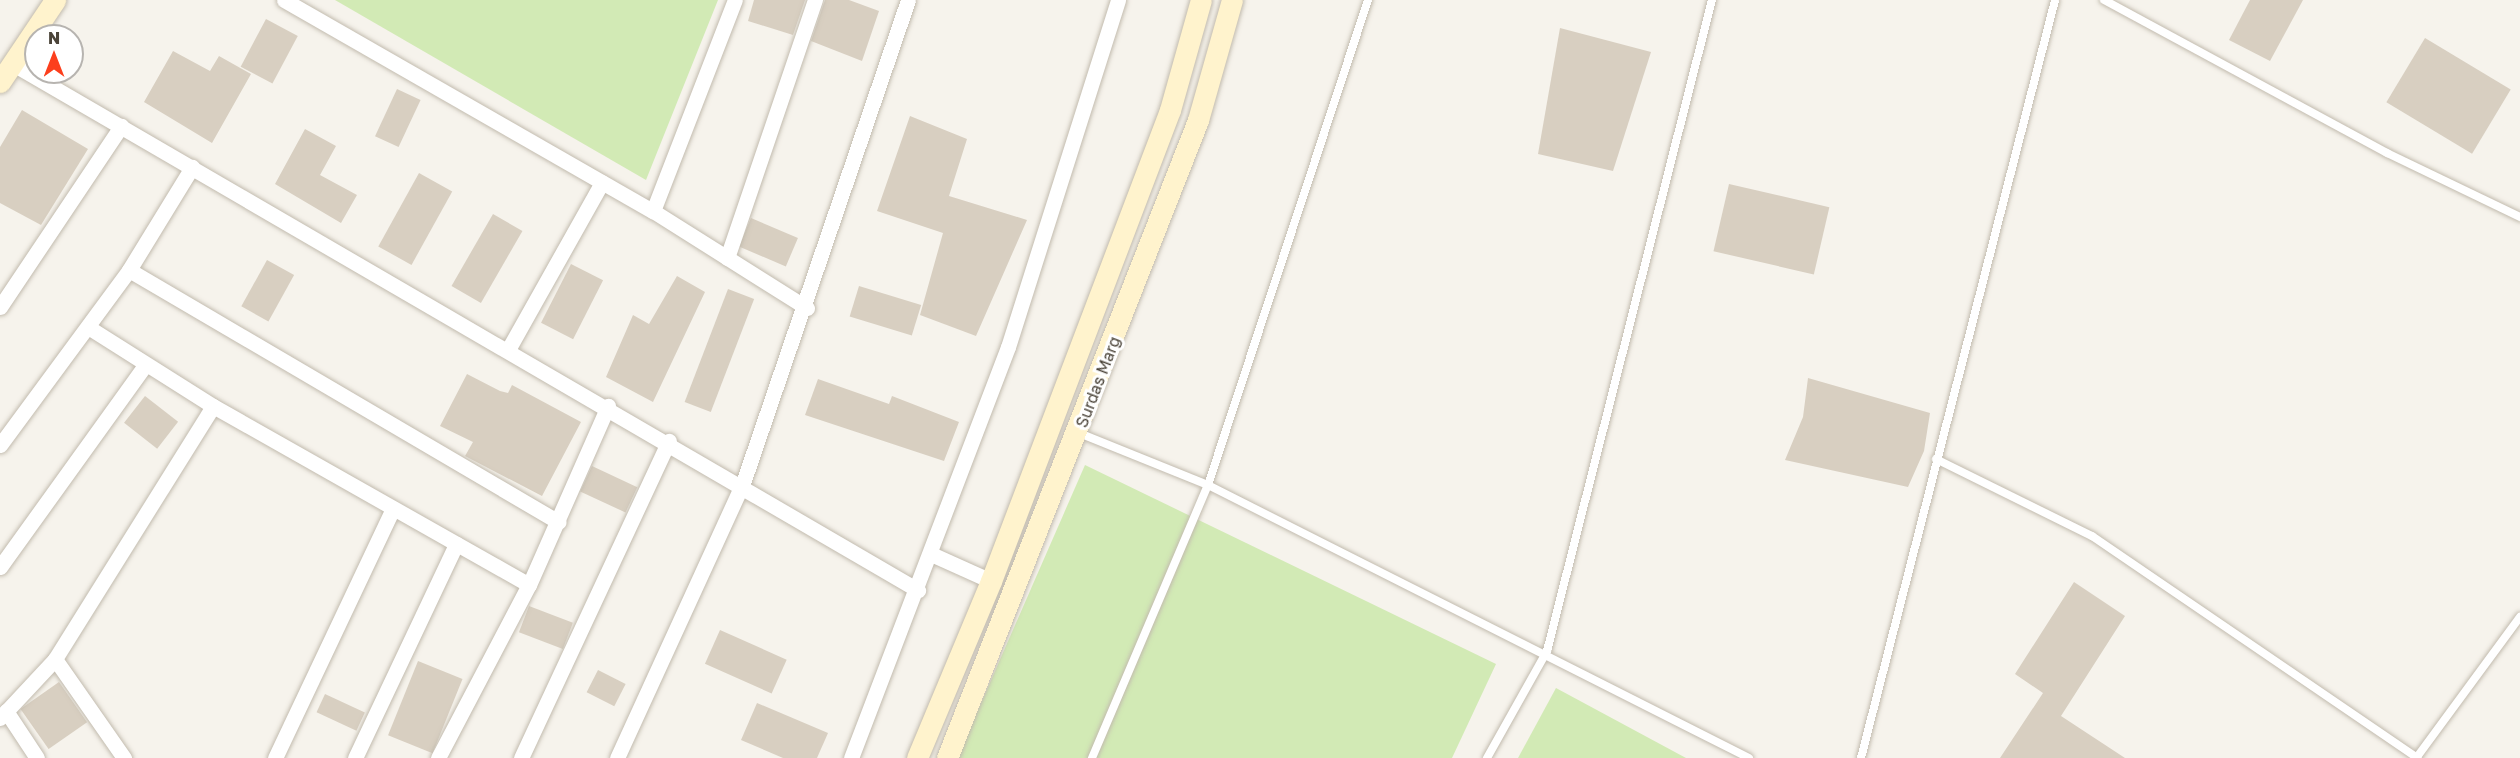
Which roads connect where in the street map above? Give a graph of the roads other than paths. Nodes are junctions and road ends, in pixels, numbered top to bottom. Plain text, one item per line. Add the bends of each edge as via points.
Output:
1 (55, 0) edge
2 (735, 0) edge
3 (815, 0) edge
4 (908, 0) edge
5 (1118, 0) edge
6 (1201, 0) edge
7 (1232, 0) edge
8 (1368, 0) edge
9 (1712, 0) edge
10 (2055, 0) edge
11 (2104, 0) edge
12 (293, 2) edge
13 (13, 64) junction
14 (0, 82) edge
15 (121, 126) junction
16 (192, 166) junction
17 (602, 182) junction
18 (653, 211) junction
19 (2520, 217) edge
20 (727, 258) junction
21 (129, 270) junction
22 (0, 307) edge
23 (807, 308) junction
24 (88, 327) junction
25 (509, 348) junction
26 (145, 365) junction
27 (213, 406) junction
28 (608, 406) junction
29 (1051, 421) junction
30 (1079, 433) junction
31 (669, 441) junction
32 (0, 445) edge
33 (1936, 459) junction
34 (743, 483) junction
35 (1209, 484) junction
36 (393, 508) junction
37 (558, 522) junction
38 (456, 544) junction
39 (931, 554) junction
40 (0, 567) edge
41 (991, 581) junction
42 (529, 585) junction
43 (918, 590) junction
44 (2520, 617) edge
45 (1547, 651) junction
46 (55, 659) junction
47 (3, 715) edge
48 (37, 758) edge
49 (124, 758) edge
50 (275, 758) edge
51 (355, 758) edge
52 (438, 758) edge
53 (520, 758) edge
54 (617, 758) edge
55 (850, 758) edge
56 (917, 758) edge
57 (947, 758) edge
58 (1092, 758) edge
59 (1487, 758) edge
60 (1749, 758) edge
61 (1862, 758) edge
62 (2418, 758) edge

1 - 13 main road
2 - 18 street
3 - 20 street
4 - 23 street
5 - 39 street via 1008,347
6 - 29 main road, Surdas Marg via 1170,110
7 - 30 main road, Surdas Marg via 1198,120
8 - 35 lane
9 - 45 lane
10 - 33 lane
11 - 19 lane via 2387,153
12 - 17 street
13 - 14 main road
13 - 15 street
15 - 16 street
15 - 22 street
16 - 21 street
16 - 25 street
17 - 18 street
17 - 25 street
18 - 20 street
20 - 23 street
21 - 24 street
21 - 37 street
23 - 34 street
24 - 26 street
24 - 32 street
25 - 28 street
26 - 27 street
26 - 40 street
27 - 36 street
27 - 46 street
28 - 31 street
28 - 37 street
29 - 30 main road
29 - 41 main road, Surdas Marg
30 - 35 lane
30 - 57 main road, Surdas Marg
31 - 34 street
31 - 53 street
33 - 61 lane
33 - 62 lane via 2092,536
34 - 43 street
34 - 54 street
35 - 45 lane
35 - 58 lane
36 - 38 street
36 - 50 street
37 - 42 street
38 - 42 street
38 - 51 street
39 - 41 street
39 - 43 street
41 - 56 main road, Surdas Marg
42 - 52 street
43 - 55 street
44 - 62 lane
45 - 59 lane
45 - 60 lane
46 - 47 street
46 - 49 street
47 - 48 street

